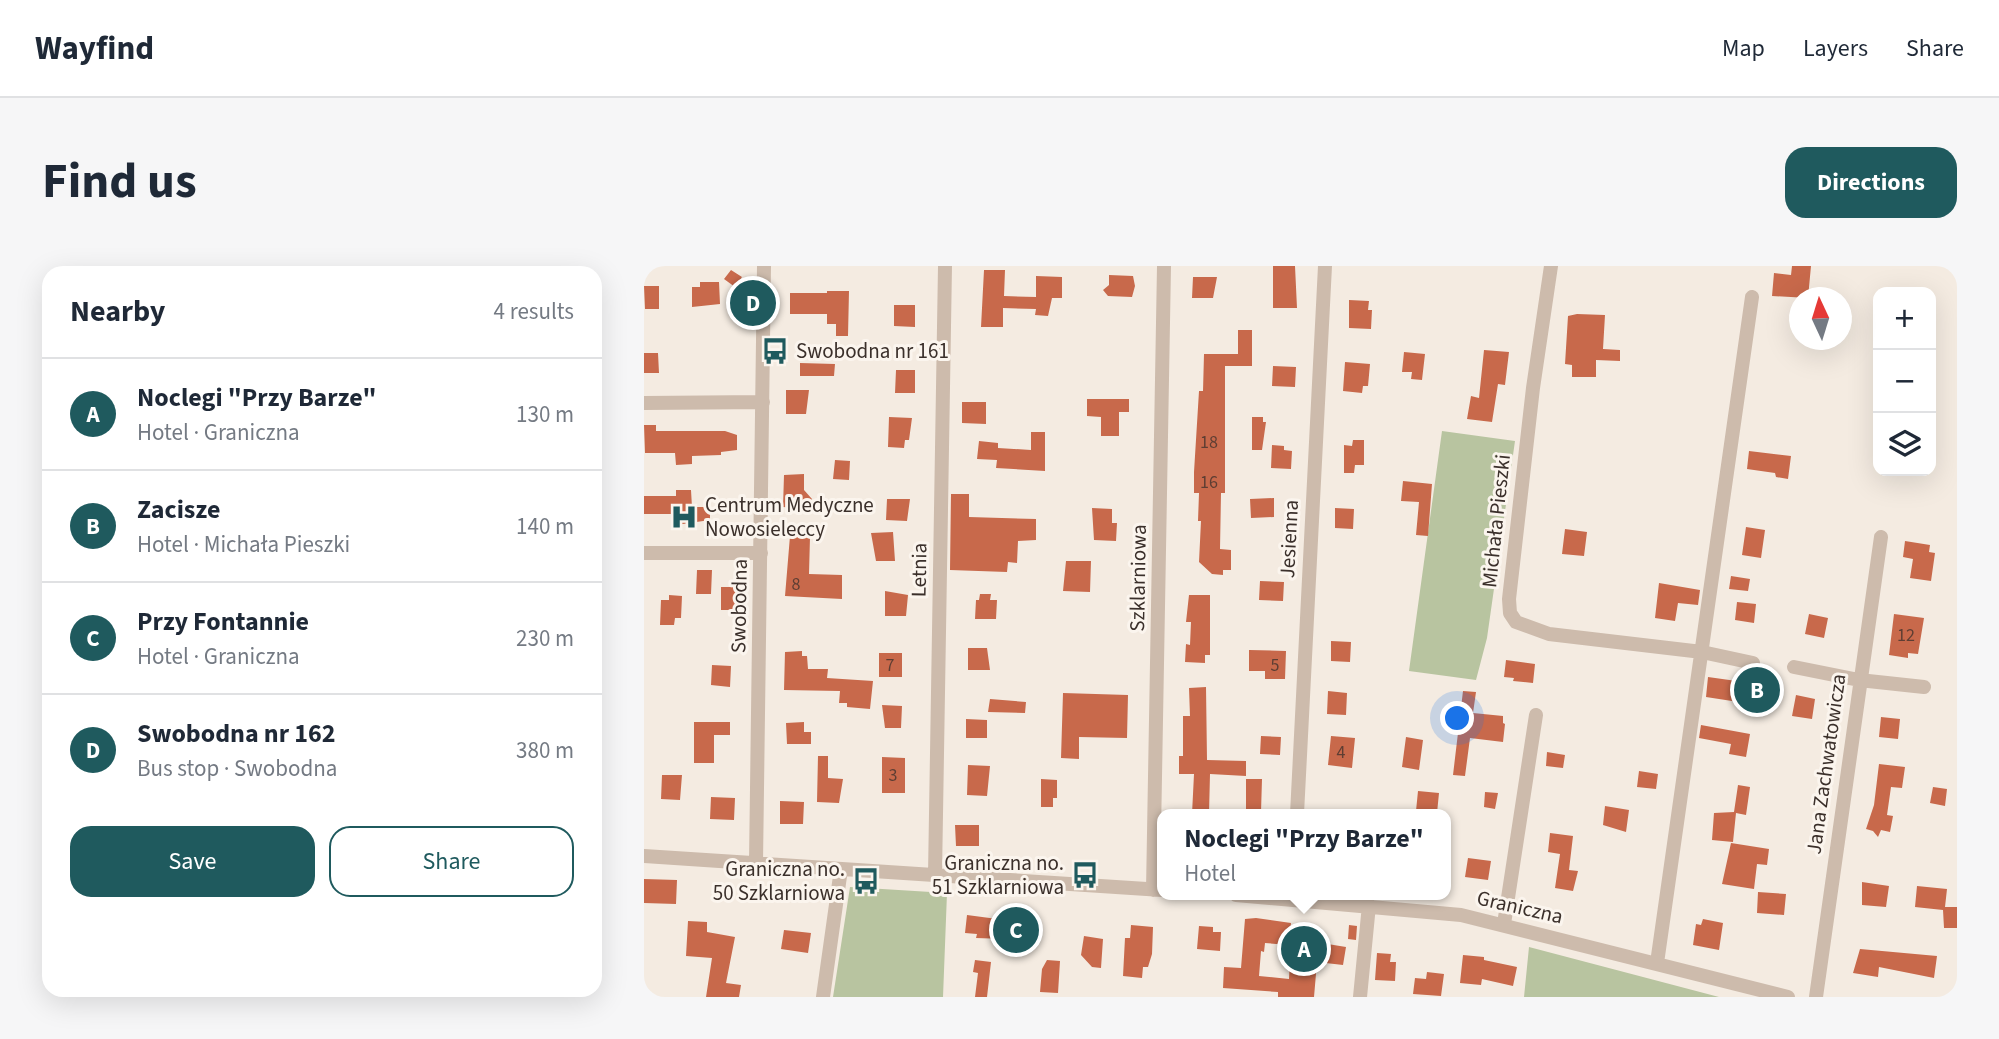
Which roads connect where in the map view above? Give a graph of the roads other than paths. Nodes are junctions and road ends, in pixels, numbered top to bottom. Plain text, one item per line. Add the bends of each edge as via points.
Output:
1 (765, 266) edge
2 (945, 266) edge
3 (1164, 266) edge
4 (1325, 266) edge
5 (1551, 266) edge
6 (1752, 297) dead end
7 (644, 402) edge
8 (763, 402) junction
9 (1881, 537) dead end
10 (644, 553) edge
11 (761, 553) junction
12 (1702, 652) junction
13 (1754, 663) dead end
14 (1794, 667) dead end
15 (1859, 680) junction
16 (1924, 687) dead end
17 (1536, 715) dead end
18 (1159, 809) edge
19 (1297, 809) edge
20 (644, 856) edge
21 (756, 863) junction
22 (841, 869) junction
23 (934, 875) junction
24 (1157, 890) edge
25 (1322, 900) edge
26 (1369, 905) junction
27 (1504, 924) junction
28 (1657, 963) junction
29 (823, 997) edge
30 (1360, 997) edge
31 (1788, 997) edge
32 (1816, 997) edge

1 - 8 street, Swobodna
2 - 23 street, Letnia
3 - 18 street, Szklarniowa
4 - 19 street, Jesienna
5 - 12 street, Michała Pieszki via 1517,515 1510,613 1516,622 1549,634
6 - 12 street
7 - 8 street
8 - 11 street, Swobodna
9 - 15 street, Jana Zachwatowicza
10 - 11 street
11 - 21 street, Swobodna
12 - 13 street, Michała Pieszki
12 - 28 street
14 - 15 street
15 - 16 street
15 - 32 street, Jana Zachwatowicza
17 - 27 street
20 - 21 street
21 - 22 street
22 - 23 street
22 - 29 street
23 - 24 street
25 - 26 street, Graniczna
26 - 27 street, Graniczna
26 - 30 street
27 - 28 street, Graniczna
28 - 31 street, Graniczna

